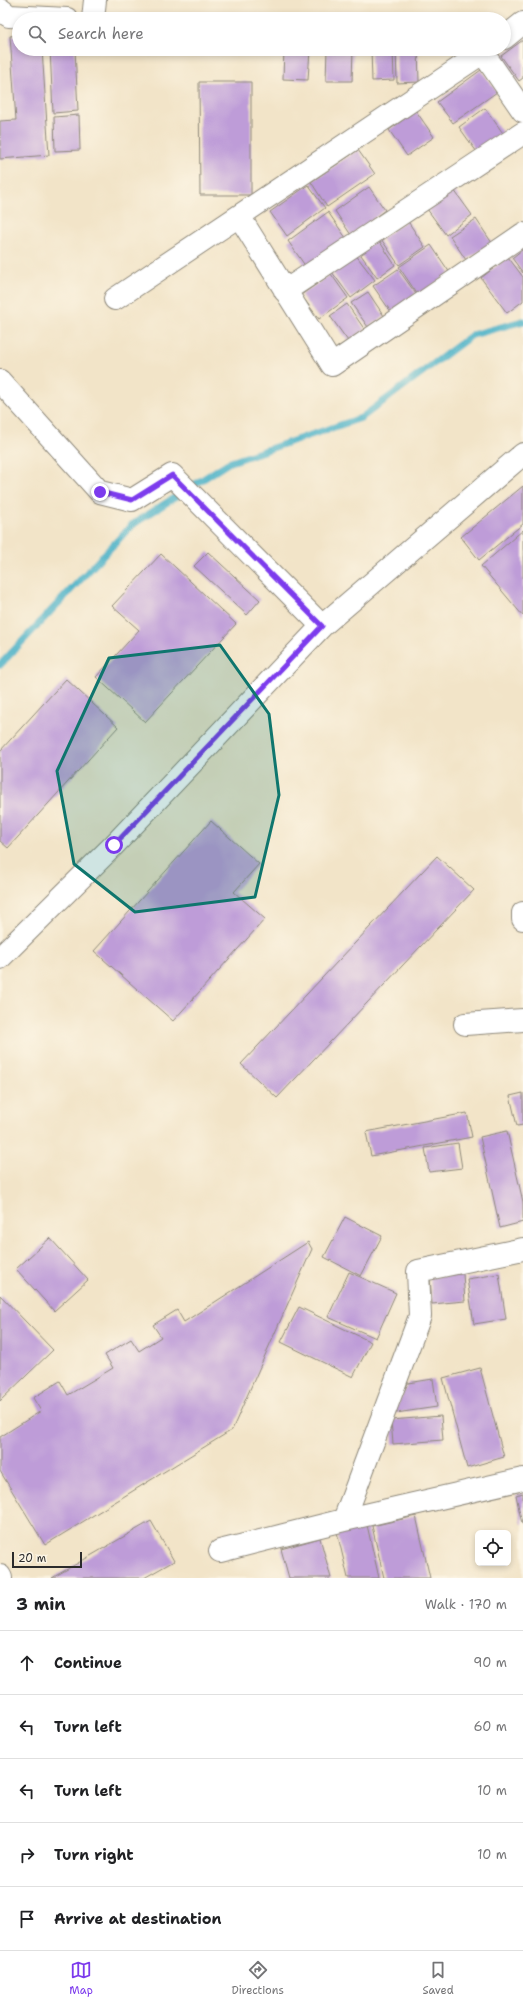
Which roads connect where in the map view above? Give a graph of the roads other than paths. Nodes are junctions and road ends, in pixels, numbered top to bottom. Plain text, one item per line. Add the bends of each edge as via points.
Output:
1 (96, 0) edge
2 (93, 12) edge
3 (523, 23) edge
4 (511, 32) edge
5 (479, 56) edge
6 (489, 56) edge
7 (523, 111) edge
8 (523, 133) edge
9 (239, 216) junction
10 (523, 234) edge
11 (285, 291) junction
12 (115, 299) dead end
13 (0, 381) edge
14 (523, 455) edge
15 (322, 626) junction
16 (523, 913) edge
17 (523, 919) edge
18 (0, 958) edge
19 (523, 1020) edge
20 (465, 1024) dead end
21 (523, 1249) edge
22 (523, 1479) edge
23 (344, 1520) junction
24 (220, 1552) dead end

1 - 2 street
3 - 4 street
5 - 9 street
6 - 7 street
8 - 11 street
9 - 11 street
9 - 12 street
10 - 11 street via 332,365
13 - 15 street via 100,492 132,500 172,475
14 - 15 street
15 - 18 street via 114,845
16 - 17 street
19 - 20 street
21 - 23 street via 418,1271 420,1316
22 - 23 street
23 - 24 street

